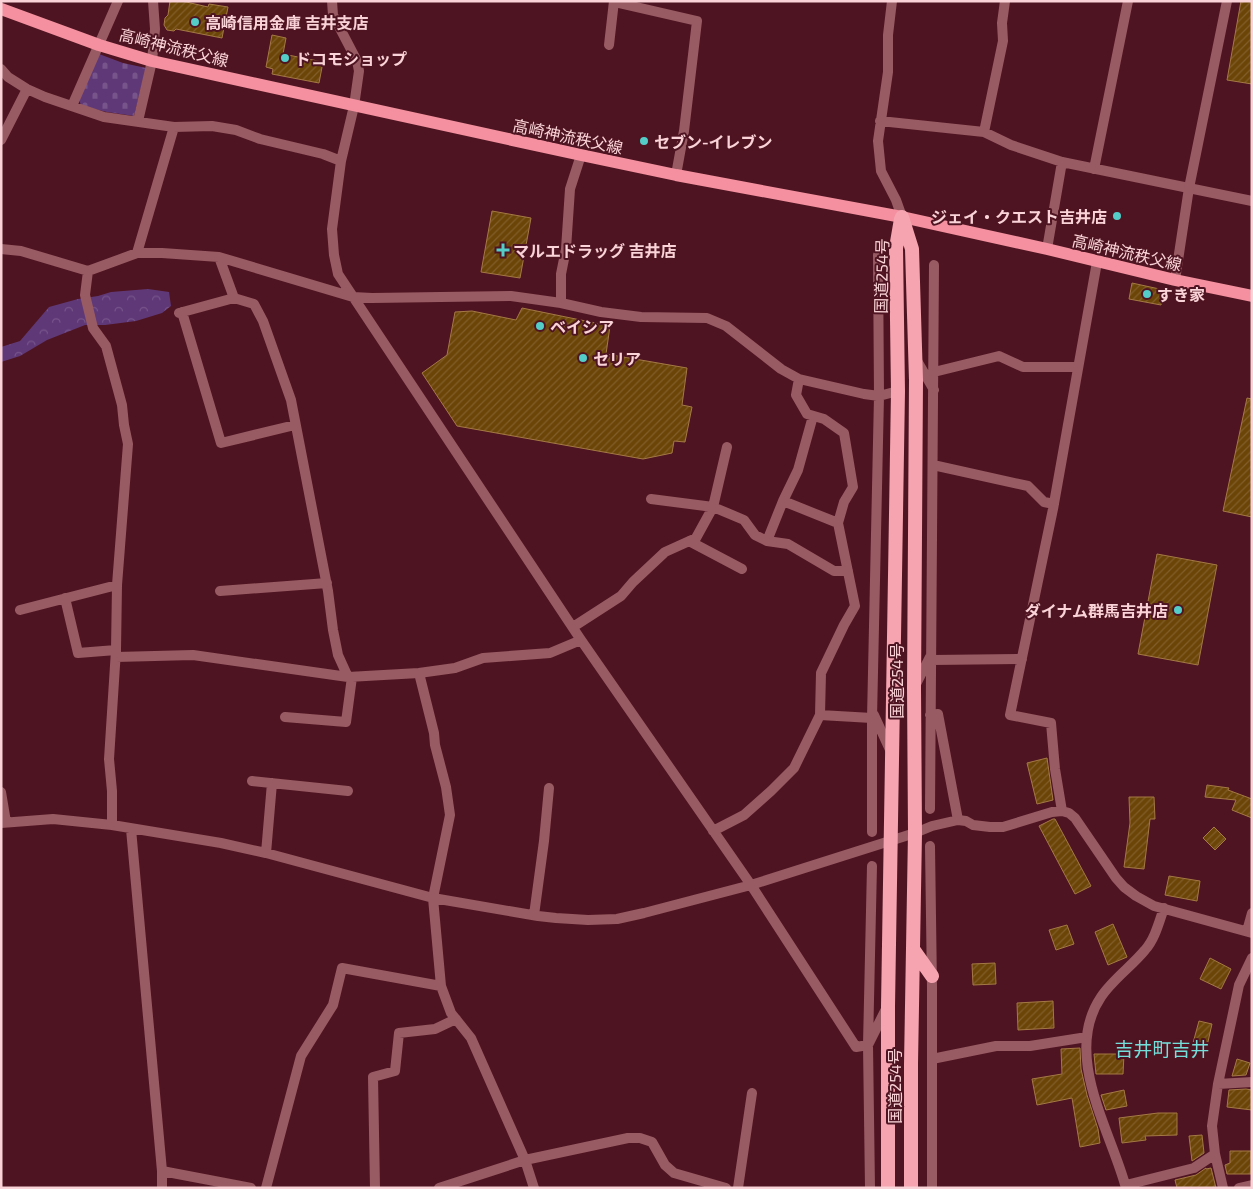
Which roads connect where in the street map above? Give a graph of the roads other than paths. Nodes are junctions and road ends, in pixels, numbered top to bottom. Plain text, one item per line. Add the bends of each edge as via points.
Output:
1 (118, 1) edge
2 (153, 1) edge
3 (332, 1) edge
4 (892, 1) edge
5 (1005, 1) edge
6 (1128, 1) edge
7 (1227, 1) edge
8 (614, 2) edge
9 (1, 10) edge
10 (99, 44) junction
11 (609, 45) dead end
12 (152, 61) junction
13 (1, 69) edge
14 (27, 88) junction
15 (72, 106) junction
16 (354, 106) junction
17 (880, 120) junction
18 (138, 121) junction
19 (174, 127) junction
20 (984, 132) junction
21 (1, 140) edge
22 (581, 156) junction
23 (341, 161) junction
24 (1062, 162) junction
25 (1094, 169) junction
26 (676, 175) junction
27 (1189, 188) junction
28 (1252, 200) edge
29 (902, 218) junction
30 (1, 249) edge
31 (1047, 249) junction
32 (137, 253) junction
33 (878, 255) dead end
34 (218, 257) junction
35 (1097, 262) junction
36 (934, 265) dead end
37 (88, 271) junction
38 (1175, 280) junction
39 (1252, 296) edge
40 (353, 297) junction
41 (234, 298) junction
42 (561, 303) junction
43 (915, 358) junction
44 (1078, 367) junction
45 (934, 372) junction
46 (799, 379) junction
47 (898, 391) junction
48 (934, 391) junction
49 (879, 396) junction
50 (813, 416) junction
51 (295, 425) junction
52 (727, 447) dead end
53 (934, 464) junction
54 (652, 499) dead end
55 (783, 501) junction
56 (1054, 504) junction
57 (713, 507) junction
58 (838, 523) junction
59 (767, 540) junction
60 (689, 541) junction
61 (742, 569) dead end
62 (848, 570) junction
63 (327, 583) junction
64 (117, 585) junction
65 (220, 590) dead end
66 (65, 598) junction
67 (20, 610) dead end
68 (573, 627) junction
69 (581, 640) junction
70 (116, 654) junction
71 (932, 657) junction
72 (1022, 659) junction
73 (419, 673) junction
74 (350, 677) junction
75 (914, 688) junction
76 (872, 714) junction
77 (820, 715) junction
78 (930, 715) junction
79 (285, 717) dead end
80 (891, 753) junction
81 (252, 781) dead end
82 (272, 783) junction
83 (550, 788) dead end
84 (348, 791) dead end
85 (1, 792) edge
86 (930, 810) dead end
87 (1062, 811) junction
88 (958, 820) junction
89 (4, 822) edge
90 (112, 825) junction
91 (131, 829) junction
92 (713, 830) junction
93 (872, 832) dead end
94 (914, 833) junction
95 (891, 841) junction
96 (930, 846) dead end
97 (266, 852) junction
98 (872, 866) dead end
99 (751, 885) junction
100 (433, 898) junction
101 (1164, 908) junction
102 (1252, 913) edge
103 (534, 915) junction
104 (1250, 932) edge
105 (913, 949) junction
106 (1252, 958) edge
107 (932, 976) junction
108 (441, 986) junction
109 (888, 1006) junction
110 (456, 1019) junction
111 (1087, 1038) junction
112 (868, 1045) junction
113 (932, 1058) junction
114 (1252, 1082) edge
115 (1218, 1084) junction
116 (752, 1093) dead end
117 (1215, 1154) junction
118 (525, 1160) junction
119 (162, 1171) junction
120 (1252, 1185) edge
121 (1126, 1186) edge
122 (162, 1188) edge
123 (251, 1188) edge
124 (266, 1188) edge
125 (375, 1188) edge
126 (439, 1188) edge
127 (534, 1188) edge
128 (726, 1188) edge
129 (738, 1188) edge
130 (870, 1188) edge
131 (888, 1188) edge
132 (911, 1188) edge
133 (932, 1188) edge
134 (1223, 1188) edge
135 (1239, 1188) edge

1 - 10 street
2 - 12 street
3 - 16 street via 334,15 359,71
4 - 17 street via 888,72
5 - 20 street via 1003,41
6 - 25 street
7 - 27 street
8 - 11 street
8 - 26 street via 697,21
9 - 10 main road, 高崎神流秩父線
10 - 12 main road, 高崎神流秩父線
10 - 15 street
12 - 16 main road, 高崎神流秩父線
12 - 18 street
13 - 14 street
14 - 15 street
14 - 21 street
15 - 18 street via 104,117
16 - 22 main road, 高崎神流秩父線
16 - 23 street
17 - 20 street
17 - 29 street via 881,171
18 - 19 street
19 - 23 street via 212,126 236,130
19 - 32 street
20 - 24 street
22 - 26 main road, 高崎神流秩父線
22 - 42 street via 570,189
23 - 40 street via 332,229 334,255 338,274
24 - 25 street
24 - 31 street
25 - 27 street
26 - 29 main road, 高崎神流秩父線
27 - 28 street
27 - 38 street
29 - 31 main road, 高崎神流秩父線
29 - 43 highway, 国道254号 via 912,249
29 - 47 highway, 国道254号 via 896,248
30 - 37 street via 21,251
31 - 35 main road, 高崎神流秩父線
32 - 34 street
32 - 37 street
33 - 49 street
34 - 40 street
34 - 41 street
35 - 38 main road, 高崎神流秩父線
35 - 44 street
36 - 45 street
37 - 64 street via 85,295 93,328 106,346 122,405 128,444
38 - 39 main road, 高崎神流秩父線
40 - 42 street via 511,296
40 - 68 street
41 - 51 street via 254,304 263,321 292,400
41 - 51 street via 180,312 221,443
42 - 46 street via 633,316 707,318 726,326
43 - 48 street
43 - 75 highway, 国道254号
44 - 45 street via 1023,366 999,356
44 - 56 street
45 - 48 street
46 - 49 street
46 - 50 street via 796,395 807,414
47 - 49 street
47 - 80 highway, 国道254号
48 - 53 street
49 - 76 street
50 - 55 street via 798,470
50 - 58 street via 824,419 844,433 853,487 844,502
51 - 63 street
52 - 57 street
53 - 56 street via 1028,486 1044,502
53 - 71 street
54 - 57 street
55 - 58 street
55 - 59 street
56 - 72 street
57 - 59 street via 744,520 755,535
57 - 60 street via 696,538
58 - 62 street
59 - 62 street via 788,544 834,571
60 - 61 street
60 - 68 street via 665,552 621,596
62 - 77 street via 855,606 821,673
63 - 65 street
63 - 74 street via 338,655
64 - 66 street
64 - 70 street
66 - 67 street
66 - 70 street via 78,653
68 - 69 street
69 - 73 street via 550,653 483,658 454,668
69 - 92 street
70 - 74 street via 193,655
70 - 90 street via 109,759
71 - 72 street
71 - 75 street
71 - 78 street
72 - 87 street via 1010,715 1051,723
73 - 74 street
73 - 100 street via 450,815
74 - 79 street via 346,722
75 - 94 highway, 国道254号
76 - 77 street
76 - 80 street
76 - 93 street
77 - 92 street via 794,768 744,815
78 - 86 street
78 - 88 street via 938,714
80 - 95 highway, 国道254号
81 - 82 street
82 - 84 street
82 - 97 street
83 - 103 street
85 - 89 street
87 - 88 street via 1003,827 973,825
87 - 101 street via 1075,818 1124,887 1154,906
88 - 94 street
89 - 90 street via 53,820
90 - 91 street
91 - 97 street
91 - 119 street
92 - 99 street
94 - 95 street
94 - 105 highway, 国道254号
95 - 99 street
95 - 109 highway, 国道254号
96 - 107 street
97 - 100 street
98 - 112 street
99 - 103 street via 617,919
99 - 112 street via 856,1046
100 - 103 street
100 - 108 street
101 - 104 street
101 - 111 street via 1146,949 1102,996 1091,1016
102 - 104 street
105 - 107 highway
105 - 132 highway, 国道254号
106 - 115 street via 1239,986
107 - 113 street
108 - 110 street
108 - 124 street via 342,968 333,1005 301,1056
109 - 112 street
109 - 131 highway, 国道254号
110 - 118 street via 471,1038
110 - 125 street via 435,1029 399,1033 395,1071 372,1077
111 - 113 street via 1030,1046 996,1046
111 - 121 street via 1087,1058 1095,1098
112 - 130 street
113 - 133 street
114 - 115 street
115 - 117 street via 1212,1126
116 - 129 street
117 - 121 street via 1194,1168
117 - 134 street
118 - 126 street
118 - 127 street
118 - 128 street via 640,1138 652,1142 665,1165 674,1173
119 - 122 street
119 - 123 street
120 - 135 street

